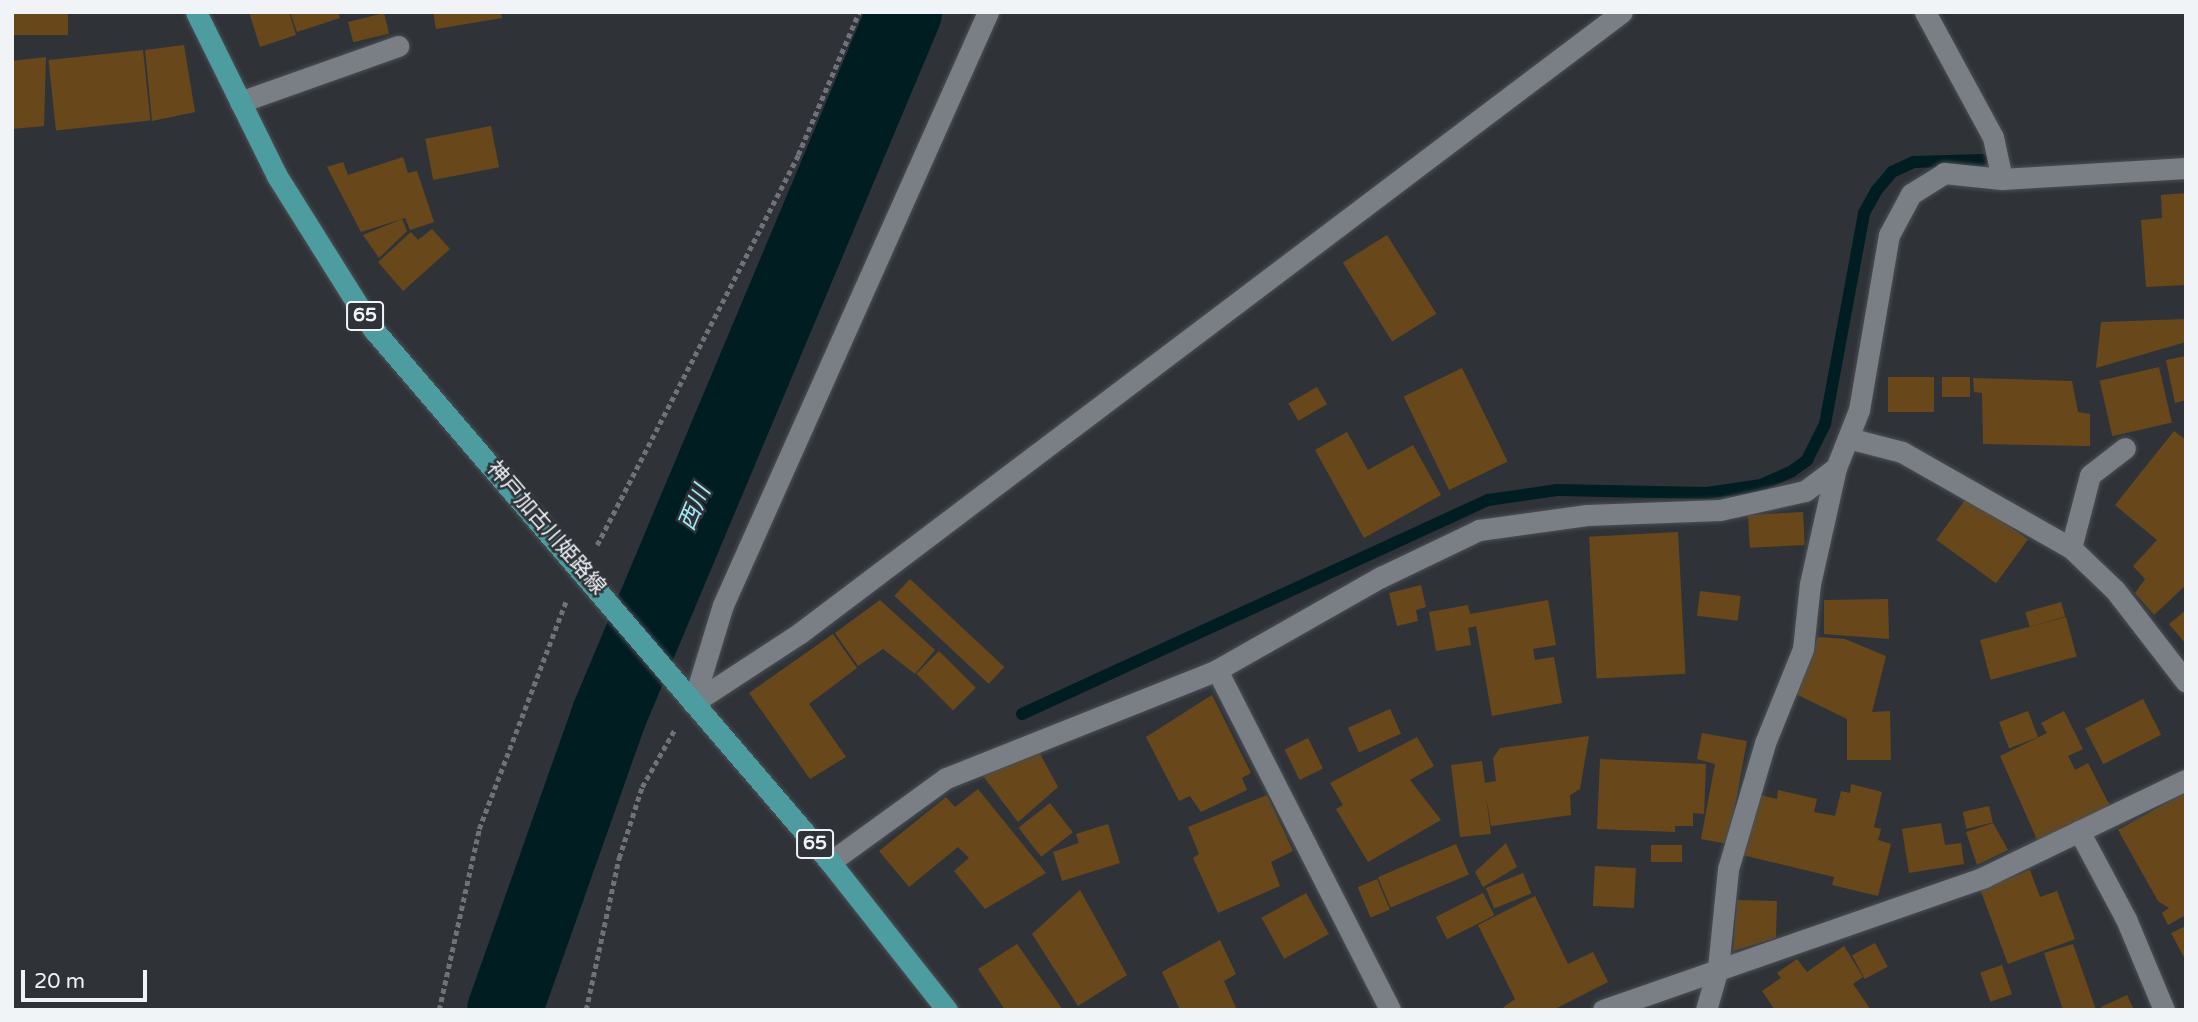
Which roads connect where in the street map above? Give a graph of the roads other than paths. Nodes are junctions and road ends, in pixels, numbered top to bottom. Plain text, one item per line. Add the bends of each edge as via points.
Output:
1 (196, 12) edge
2 (988, 12) edge
3 (1622, 12) edge
4 (1925, 12) edge
5 (398, 46) dead end
6 (240, 102) junction
7 (2186, 168) edge
8 (2003, 179) junction
9 (1848, 438) junction
10 (2125, 448) dead end
11 (1836, 468) junction
12 (2071, 548) junction
13 (1217, 670) junction
14 (2186, 682) edge
15 (693, 703) junction
16 (2186, 780) edge
17 (2079, 831) junction
18 (830, 862) junction
19 (1718, 968) junction
20 (947, 1010) edge
21 (1390, 1010) edge
22 (1603, 1010) edge
23 (1706, 1010) edge
24 (2164, 1010) edge

1 - 6 main road, 神戸加古川姫路線 / 65
2 - 15 street via 723,605
3 - 15 street via 800,632
4 - 8 street via 1993,137
5 - 6 street
6 - 15 main road, 神戸加古川姫路線 / 65 via 277,176 373,329
7 - 8 street
8 - 9 street via 1944,173 1911,194 1889,235 1859,410
9 - 11 street
9 - 12 street via 1902,452
10 - 12 street via 2090,475
11 - 13 street via 1805,491 1720,510 1587,515 1479,530 1381,577
11 - 19 street via 1810,584 1803,649 1765,743 1728,869
12 - 14 street via 2115,590
13 - 18 street via 946,779
13 - 21 street
15 - 18 main road, 神戸加古川姫路線 / 65
16 - 17 street
17 - 19 street via 1984,877
17 - 24 street via 2126,919
18 - 20 main road, 神戸加古川姫路線 / 65
19 - 22 street
19 - 23 street

